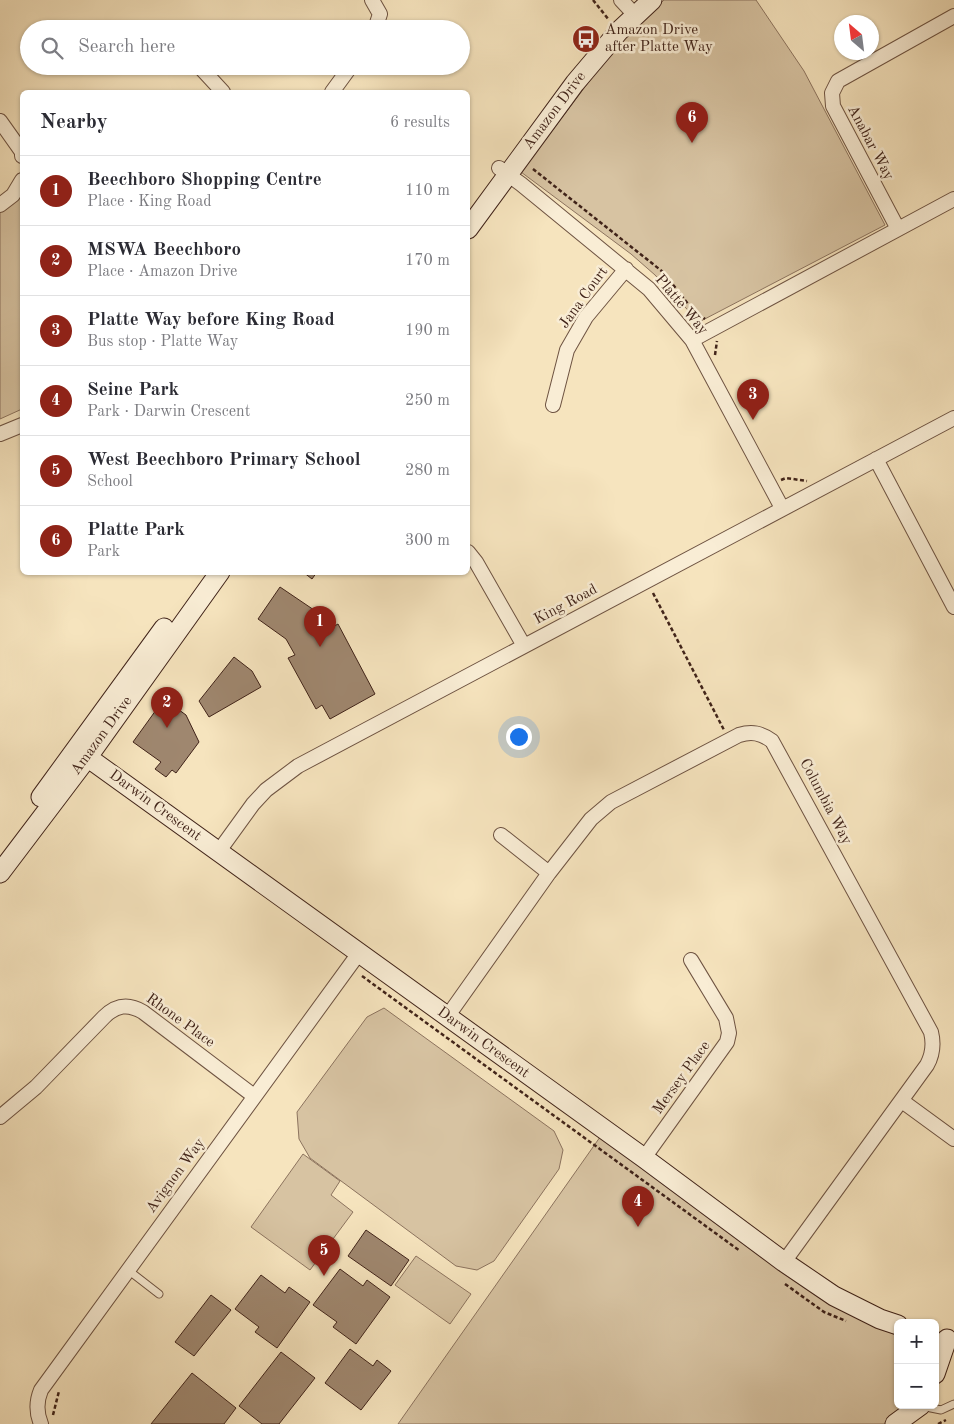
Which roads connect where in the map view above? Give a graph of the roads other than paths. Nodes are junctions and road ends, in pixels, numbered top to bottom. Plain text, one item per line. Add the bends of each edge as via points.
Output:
1 (372, 0) edge
2 (652, 0) edge
3 (629, 5) edge
4 (954, 16) edge
5 (378, 20) edge
6 (207, 75) edge
7 (344, 75) edge
8 (221, 90) edge
9 (333, 90) edge
10 (0, 121) edge
11 (20, 149) edge
12 (504, 171) junction
13 (20, 183) edge
14 (954, 199) edge
15 (0, 204) edge
16 (470, 209) edge
17 (470, 226) edge
18 (898, 229) junction
19 (626, 269) junction
20 (692, 340) junction
21 (553, 405) dead end
22 (954, 418) edge
23 (20, 426) edge
24 (0, 434) edge
25 (876, 459) junction
26 (782, 508) junction
27 (470, 554) edge
28 (202, 575) edge
29 (218, 575) edge
30 (954, 606) edge
31 (524, 646) junction
32 (81, 753) junction
33 (502, 835) dead end
34 (218, 851) junction
35 (0, 853) edge
36 (0, 873) edge
37 (549, 873) junction
38 (358, 953) junction
39 (691, 960) dead end
40 (447, 1017) junction
41 (254, 1096) junction
42 (902, 1101) junction
43 (0, 1117) edge
44 (954, 1139) edge
45 (644, 1158) junction
46 (784, 1262) junction
47 (128, 1270) junction
48 (159, 1294) dead end
49 (894, 1324) edge
50 (946, 1338) edge
51 (938, 1364) edge
52 (954, 1404) edge
53 (917, 1409) edge
54 (936, 1409) edge
55 (41, 1424) edge
56 (895, 1424) edge

1 - 5 street via 380,14
2 - 3 street, Amazon Drive
3 - 12 street, Amazon Drive via 579,60
4 - 18 street, Anabar Way via 838,81 832,93 833,106
6 - 8 street
7 - 9 street
10 - 11 street
12 - 16 street, Amazon Drive
12 - 17 street, Amazon Drive
12 - 19 street, Platte Way
13 - 15 street via 13,195
14 - 18 street
18 - 20 street
19 - 20 street, Platte Way via 649,289
19 - 21 street, Jana Court via 586,317 568,350
20 - 26 street, Platte Way
22 - 25 street, King Road
23 - 24 street
25 - 26 street, King Road
25 - 30 street
26 - 31 street, King Road
27 - 31 street
28 - 32 street, Amazon Drive
29 - 32 street, Amazon Drive
31 - 34 street, King Road via 298,766 266,790
32 - 34 street, Darwin Crescent
32 - 35 street, Amazon Drive
32 - 36 street, Amazon Drive
33 - 37 street
34 - 38 street, Darwin Crescent
37 - 40 street, Columbia Way
37 - 42 street, Columbia Way via 591,819 611,802 730,740 755,732 765,736 777,748 931,1032 931,1058
38 - 40 street, Darwin Crescent
38 - 41 street, Avignon Way
39 - 45 street, Mersey Place via 726,1018 727,1042
40 - 45 street, Darwin Crescent
41 - 43 street, Rhone Place via 136,1007 120,1006 104,1017 36,1086
41 - 47 street, Avignon Way
42 - 44 street
42 - 46 street, Columbia Way
45 - 46 street, Darwin Crescent
46 - 49 street, Darwin Crescent via 834,1296
47 - 48 lane
47 - 55 street, Avignon Way via 41,1390 37,1411
50 - 51 street
52 - 54 lane
53 - 56 street

